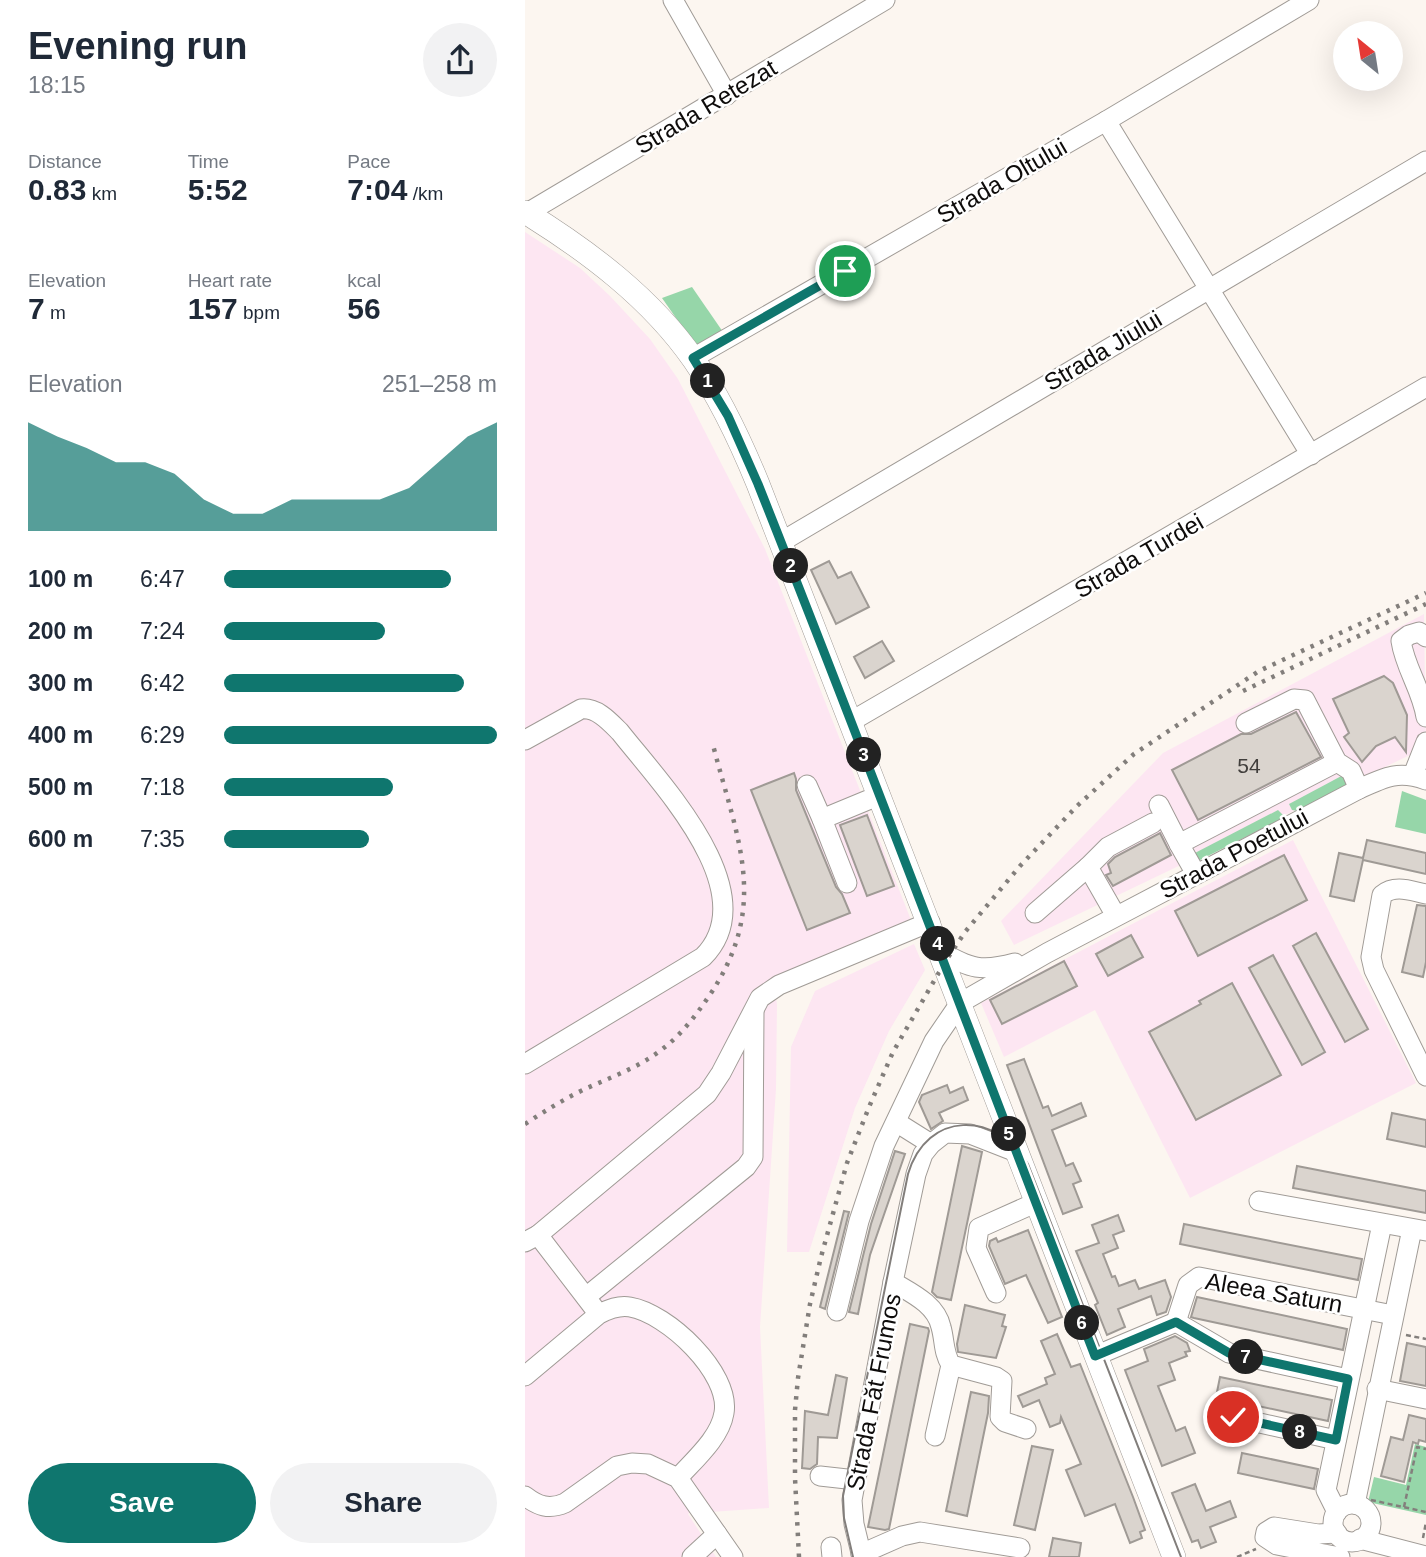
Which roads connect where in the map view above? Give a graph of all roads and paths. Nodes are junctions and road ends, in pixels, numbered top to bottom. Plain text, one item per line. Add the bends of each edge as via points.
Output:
1 (673, 0) edge
2 (885, 0) edge
3 (1310, 0) edge
4 (727, 95) junction
5 (1106, 121) junction
6 (1426, 162) edge
7 (526, 212) edge
8 (1208, 290) junction
9 (693, 358) junction
10 (1426, 387) edge
11 (1311, 455) junction
12 (781, 542) junction
13 (1426, 637) edge
14 (1426, 717) edge
15 (850, 722) junction
16 (1247, 723) dead end
17 (525, 740) edge
18 (1426, 742) edge
19 (1337, 762) junction
20 (1419, 777) edge
21 (807, 785) dead end
22 (1359, 789) junction
23 (1277, 793) junction
24 (880, 795) junction
25 (822, 819) junction
26 (1293, 824) junction
27 (1179, 844) junction
28 (1089, 867) junction
29 (1196, 874) junction
30 (847, 883) dead end
31 (1426, 894) edge
32 (1034, 913) dead end
33 (1116, 916) junction
34 (930, 922) junction
35 (940, 951) junction
36 (1047, 953) junction
37 (960, 1003) junction
38 (754, 1009) junction
39 (525, 1064) edge
40 (1426, 1076) edge
41 (896, 1122) junction
42 (931, 1144) junction
43 (1016, 1152) junction
44 (1259, 1202) dead end
45 (1035, 1203) junction
46 (1382, 1224) junction
47 (1419, 1230) edge
48 (531, 1238) edge
49 (893, 1282) junction
50 (996, 1293) dead end
51 (586, 1297) junction
52 (1363, 1309) junction
53 (837, 1311) dead end
54 (599, 1314) junction
55 (1393, 1315) junction
56 (1176, 1322) junction
57 (1095, 1356) junction
58 (951, 1365) junction
59 (525, 1376) edge
60 (1348, 1379) junction
61 (1377, 1388) junction
62 (1426, 1399) edge
63 (1233, 1417) dead end
64 (1026, 1429) dead end
65 (935, 1436) dead end
66 (1336, 1440) junction
67 (1426, 1449) edge
68 (820, 1476) dead end
69 (678, 1478) junction
70 (856, 1480) junction
71 (525, 1496) edge
72 (1349, 1504) junction
73 (1404, 1507) junction
74 (1426, 1512) edge
75 (1337, 1533) junction
76 (717, 1535) junction
77 (1360, 1539) junction
78 (1020, 1548) dead end
79 (861, 1556) edge
80 (1426, 1556) edge
81 (692, 1557) edge
82 (733, 1557) edge
83 (1174, 1557) edge
84 (1340, 1557) edge

1 - 4 street
2 - 4 street, Strada Retezat
3 - 5 street, Strada Oltului
4 - 7 street, Strada Retezat
5 - 8 street
5 - 9 street, Strada Oltului
6 - 8 street, Strada Jiului
7 - 9 main road via 608,269
8 - 11 street
8 - 12 street, Strada Jiului
9 - 12 main road via 728,416
10 - 11 street, Strada Turdei
11 - 15 street, Strada Turdei
12 - 15 main road
13 - 14 street via 1419,632 1401,641
15 - 24 main road
16 - 19 street via 1302,698
17 - 39 street via 581,709 606,719 699,838 716,870 722,897 720,929 703,957
18 - 20 street
19 - 22 street via 1351,771
19 - 23 street
20 - 22 street, Strada Poetului via 1394,775
21 - 25 street
22 - 26 street, Strada Poetului
23 - 26 street
23 - 27 street
24 - 25 street
24 - 34 main road
25 - 30 street
26 - 29 street, Strada Poetului
27 - 28 street via 1156,814 1108,847
27 - 29 street
28 - 32 street
28 - 33 street
29 - 33 street, Strada Poetului
31 - 40 street via 1399,888 1381,895 1371,957 1376,977
33 - 36 street, Strada Poetului
34 - 35 main road
34 - 38 street via 779,985 764,994
35 - 36 street, Strada Poetului via 966,965 987,969
35 - 37 main road
36 - 37 street, Strada Poetului
37 - 41 street via 934,1041
37 - 43 main road
38 - 48 street via 707,1094
38 - 51 street via 753,1157
41 - 42 street
41 - 53 street via 859,1221
42 - 43 street via 945,1133 970,1135
42 - 49 street via 916,1174
43 - 45 main road
44 - 46 street
45 - 50 street via 979,1228 976,1248
45 - 57 main road
46 - 47 street
46 - 52 street
47 - 55 street
48 - 51 street
49 - 58 street, Strada Făt Frumos via 937,1316
49 - 70 street, Strada Făt Frumos
51 - 54 street
52 - 55 street, Aleea Saturn
52 - 56 street, Aleea Saturn via 1199,1277 1188,1285
52 - 60 street
54 - 59 street
54 - 69 street via 630,1307 657,1317 695,1350 719,1381 725,1398 716,1433
55 - 61 street
56 - 57 street
56 - 60 street via 1229,1353
57 - 83 main road
58 - 64 street via 999,1378 1003,1385 1000,1417
58 - 65 street
60 - 66 street
61 - 62 street
61 - 72 street
63 - 66 street
66 - 72 street via 1325,1490
67 - 73 path via 1417,1447
68 - 70 street
69 - 71 street via 648,1464 632,1463 617,1466 555,1507
69 - 76 street
70 - 79 street, Strada Făt Frumos via 852,1513
72 - 73 path
72 - 75 street via 1333,1522
72 - 77 street via 1365,1509 1371,1520 1369,1531
73 - 74 path
75 - 77 street via 1349,1541
75 - 84 street via 1274,1527 1265,1537 1277,1545
76 - 81 street
76 - 82 street
77 - 80 street
78 - 79 street, Strada Făt Frumos via 920,1532

